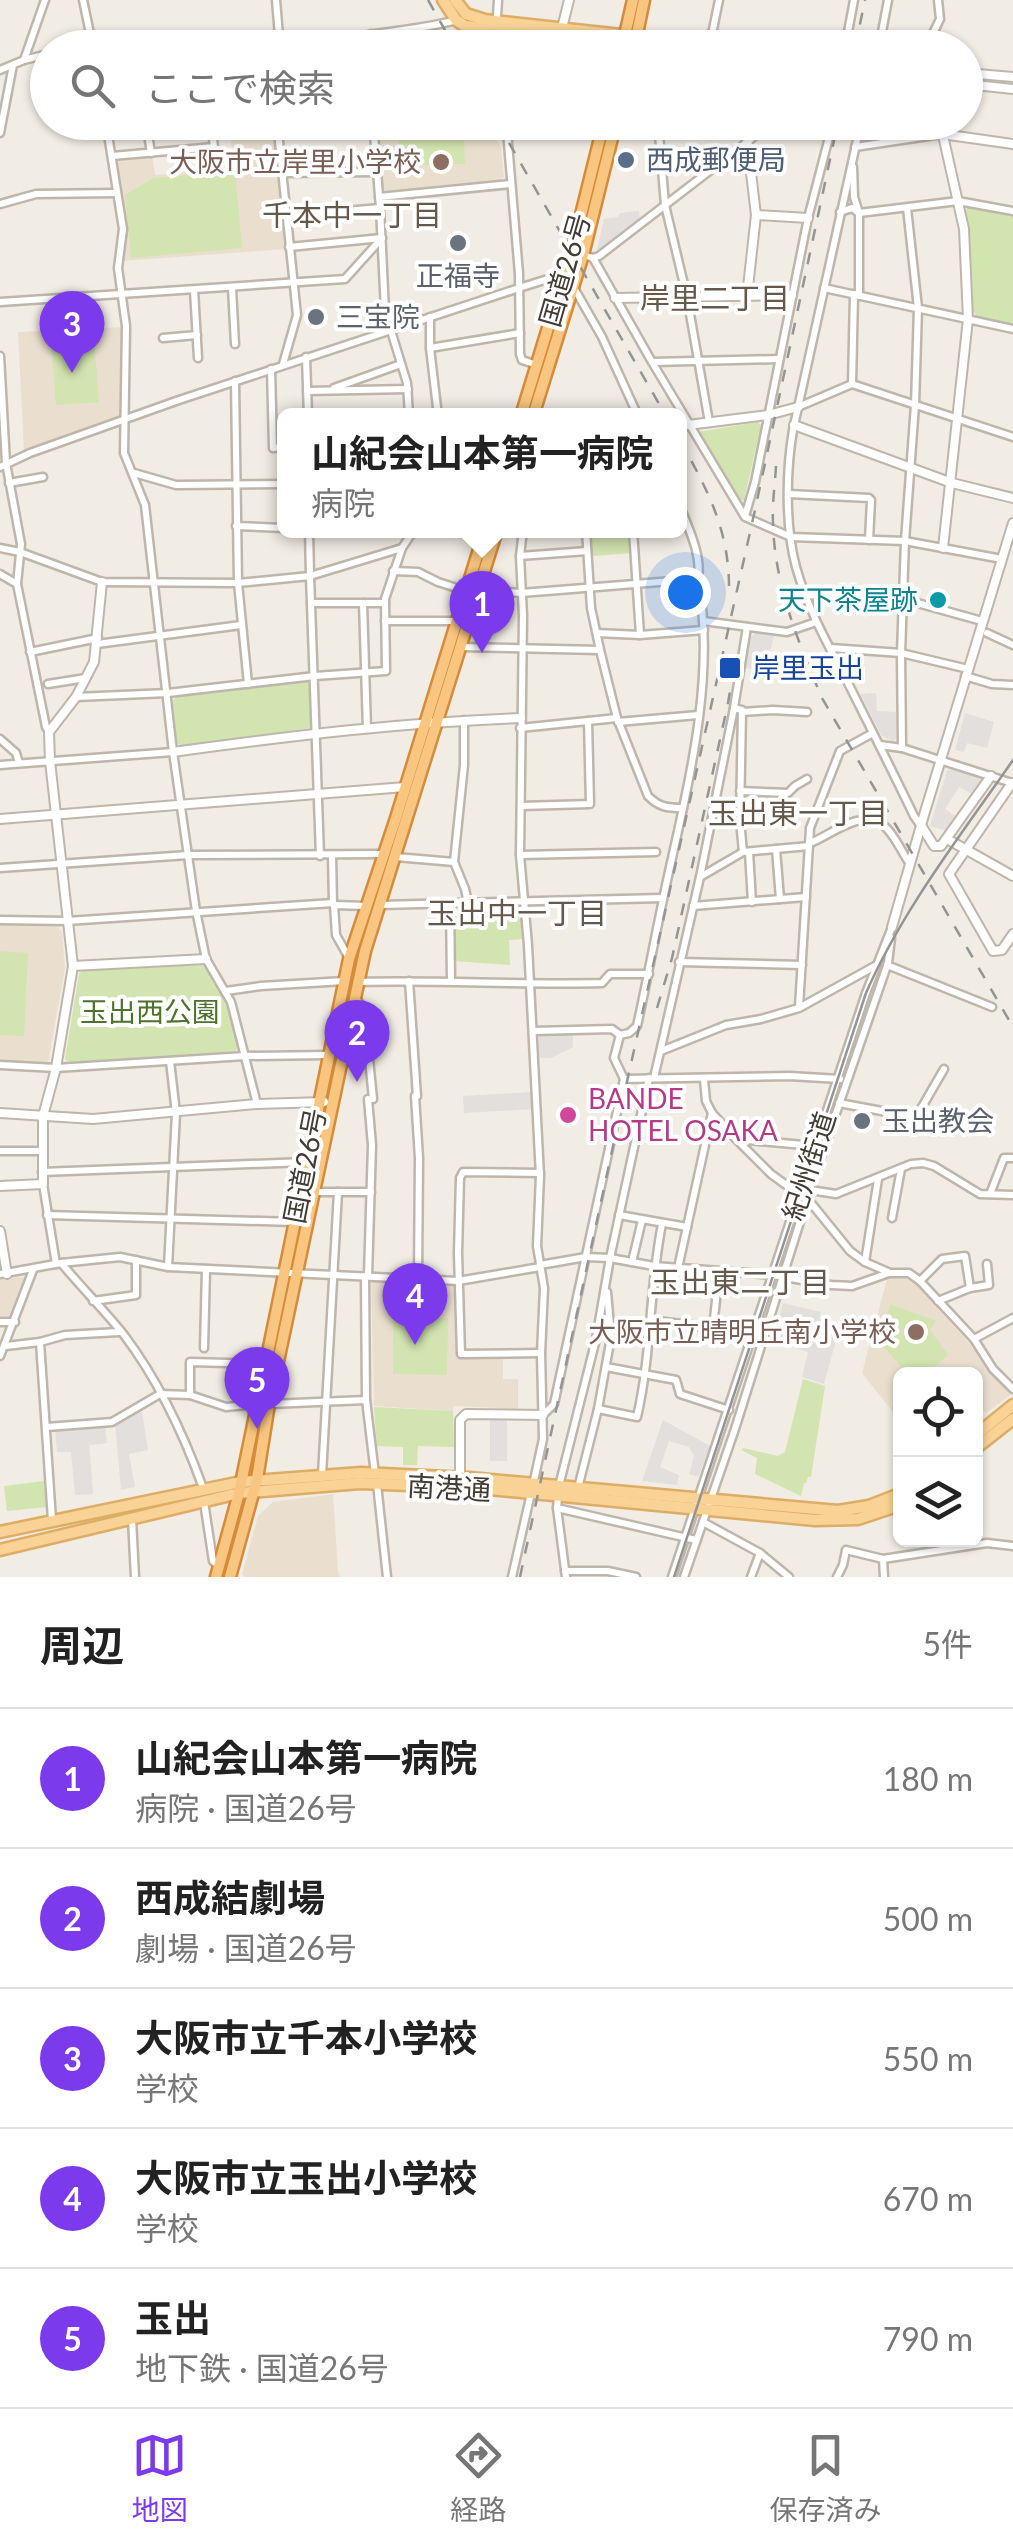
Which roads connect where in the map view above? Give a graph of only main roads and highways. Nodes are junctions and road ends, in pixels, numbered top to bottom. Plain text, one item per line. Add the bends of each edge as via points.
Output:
1 (443, 0) edge
2 (455, 0) edge
3 (633, 0) edge
4 (644, 0) edge
5 (495, 26) junction
6 (517, 30) edge
7 (631, 30) edge
8 (634, 30) edge
9 (600, 140) edge
10 (612, 140) edge
11 (569, 283) junction
12 (523, 408) edge
13 (535, 408) edge
14 (483, 538) edge
15 (493, 538) edge
16 (472, 590) junction
17 (430, 722) junction
18 (389, 856) junction
19 (263, 1404) junction
20 (1013, 1404) edge
21 (1013, 1419) edge
22 (983, 1429) edge
23 (983, 1443) edge
24 (376, 1479) junction
25 (256, 1485) junction
26 (240, 1488) junction
27 (532, 1489) junction
28 (558, 1497) junction
29 (893, 1497) edge
30 (704, 1504) junction
31 (893, 1508) edge
32 (0, 1532) edge
33 (0, 1552) edge
34 (217, 1572) edge
35 (230, 1577) edge

1 - 5 main road via 466,26
2 - 5 main road via 466,14
3 - 7 highway
4 - 8 highway
5 - 6 main road
9 - 11 highway, 国道26号
10 - 11 highway, 国道26号 via 588,256
11 - 12 highway, 国道26号
11 - 13 highway, 国道26号
14 - 16 highway, 国道26号
15 - 16 highway, 国道26号
16 - 17 highway, 国道26号 via 460,646
16 - 17 highway, 国道26号 via 456,620
17 - 18 highway, 国道26号
17 - 18 highway, 国道26号
18 - 19 highway, 国道26号
18 - 19 highway, 国道26号 via 349,958 264,1364
19 - 25 highway, 国道26号
19 - 26 highway, 国道26号
20 - 22 main road
21 - 23 main road
24 - 25 main road, 南港通
24 - 25 main road, 南港通 via 361,1472
24 - 27 main road, 南港通
24 - 27 main road, 南港通 via 460,1478
25 - 26 main road, 南港通
25 - 35 highway, 国道26号
26 - 32 main road, 南港通 via 203,1488
26 - 33 main road, 南港通
26 - 34 highway, 国道26号
27 - 28 main road, 南港通
28 - 30 main road, 南港通
28 - 30 main road, 南港通 via 578,1488
29 - 30 main road, 南港通 via 838,1511
30 - 31 main road, 南港通 via 833,1520

